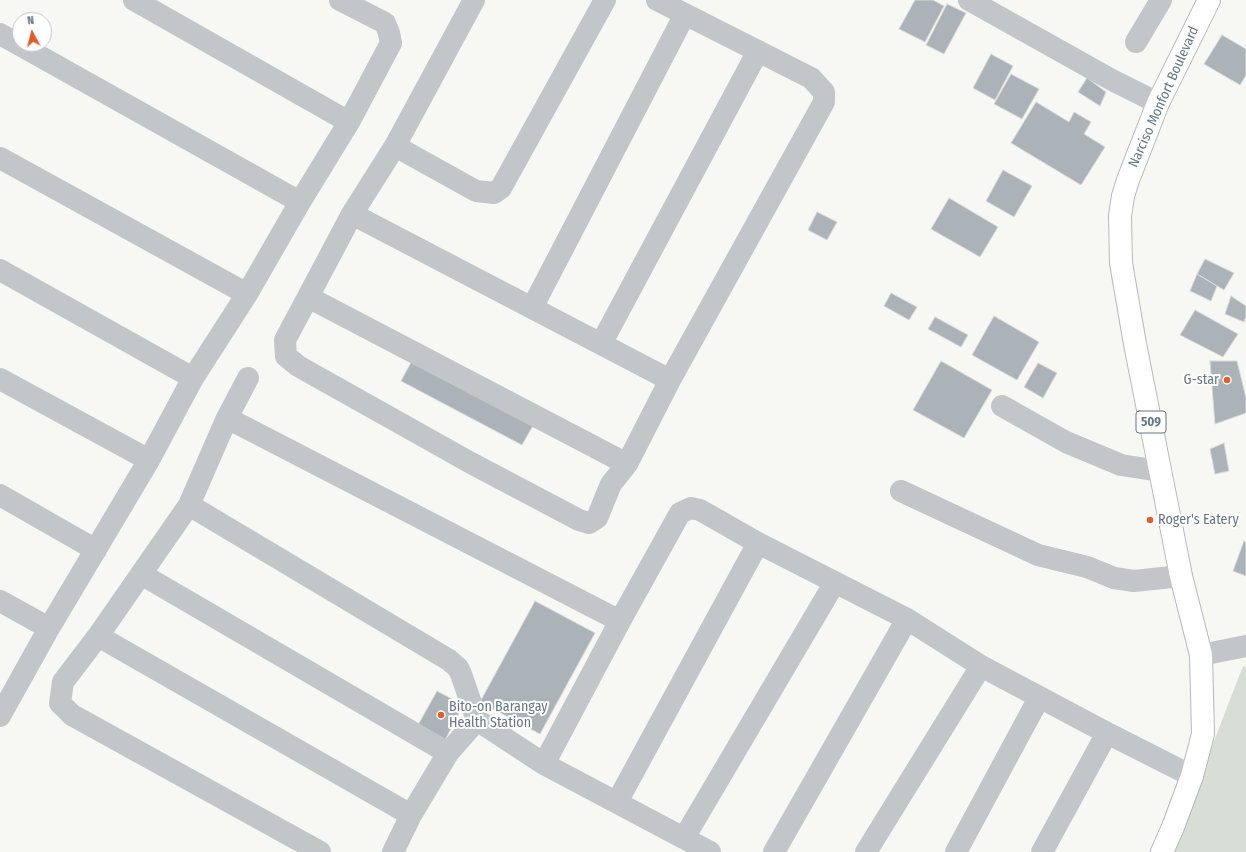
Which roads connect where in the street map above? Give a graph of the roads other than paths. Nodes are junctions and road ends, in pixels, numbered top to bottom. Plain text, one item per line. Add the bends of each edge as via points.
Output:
1 (134, 0) edge
2 (340, 0) edge
3 (474, 0) edge
4 (605, 0) edge
5 (657, 0) edge
6 (969, 0) edge
7 (1209, 0) edge
8 (1159, 1) edge
9 (685, 14) junction
10 (0, 34) edge
11 (1136, 42) dead end
12 (758, 51) junction
13 (1158, 103) junction
14 (349, 122) junction
15 (395, 146) junction
16 (0, 158) edge
17 (300, 202) junction
18 (352, 214) junction
19 (0, 270) edge
20 (247, 294) junction
21 (308, 297) junction
22 (532, 308) junction
23 (601, 344) junction
24 (193, 378) junction
25 (248, 378) dead end
26 (0, 379) edge
27 (670, 380) junction
28 (1002, 406) dead end
29 (227, 418) junction
30 (149, 460) junction
31 (627, 464) junction
32 (1160, 471) junction
33 (900, 491) dead end
34 (0, 495) edge
35 (189, 505) junction
36 (758, 543) junction
37 (96, 550) junction
38 (141, 574) junction
39 (1181, 576) junction
40 (835, 582) junction
41 (0, 601) edge
42 (907, 620) junction
43 (620, 621) junction
44 (49, 628) junction
45 (98, 636) junction
46 (1246, 646) edge
47 (1201, 655) junction
48 (981, 666) junction
49 (1040, 698) junction
50 (0, 716) edge
51 (477, 720) junction
52 (1107, 733) junction
53 (448, 753) junction
54 (544, 764) junction
55 (1192, 776) junction
56 (616, 802) junction
57 (411, 815) junction
58 (684, 838) junction
59 (320, 852) edge
60 (393, 852) edge
61 (710, 852) edge
62 (774, 852) edge
63 (866, 852) edge
64 (956, 852) edge
65 (1042, 852) edge
66 (1162, 852) edge

1 - 14 street
2 - 14 street via 385,23 391,43
3 - 15 street
4 - 15 street via 501,188 494,193 476,191
5 - 9 street
6 - 13 street
7 - 13 main road, Narciso Monfort Boulevard / 509
8 - 11 street
9 - 12 street
9 - 22 street
10 - 17 street
12 - 23 street
12 - 27 street via 811,78 824,92 824,102
13 - 32 main road, Narciso Monfort Boulevard / 509 via 1128,180 1120,216 1121,263
14 - 17 street
15 - 18 street
16 - 20 street
17 - 20 street
18 - 21 street
18 - 22 street
19 - 24 street
20 - 24 street
21 - 31 street
21 - 31 street via 285,340 286,356 298,366 579,520 589,523 597,518 611,484
22 - 23 street
23 - 27 street
24 - 30 street
25 - 29 street
26 - 30 street
27 - 31 street
28 - 32 street via 1066,442 1120,465
29 - 35 street
29 - 43 street
30 - 37 street
32 - 39 main road, Narciso Monfort Boulevard / 509
33 - 39 street via 1038,555 1087,567 1114,578 1134,581
34 - 37 street
35 - 38 street
35 - 51 street via 449,660 458,668
36 - 40 street
36 - 43 street via 700,510 691,508 680,513
36 - 56 street
37 - 44 street
38 - 45 street
38 - 53 street
39 - 47 main road, Narciso Monfort Boulevard / 509
40 - 42 street
40 - 58 street
41 - 44 street
42 - 48 street
42 - 62 street
43 - 54 street
44 - 50 street
45 - 57 street
45 - 59 street via 63,682 60,703 72,715
46 - 47 street
47 - 55 main road, Narciso Monfort Boulevard / 509 via 1203,734
48 - 49 street
48 - 63 street
49 - 52 street
49 - 64 street
51 - 53 street
51 - 54 street
52 - 55 street
52 - 65 street
53 - 57 street
54 - 56 street
55 - 66 main road, Narciso Monfort Boulevard / 509
56 - 58 street
57 - 60 street
58 - 61 street

